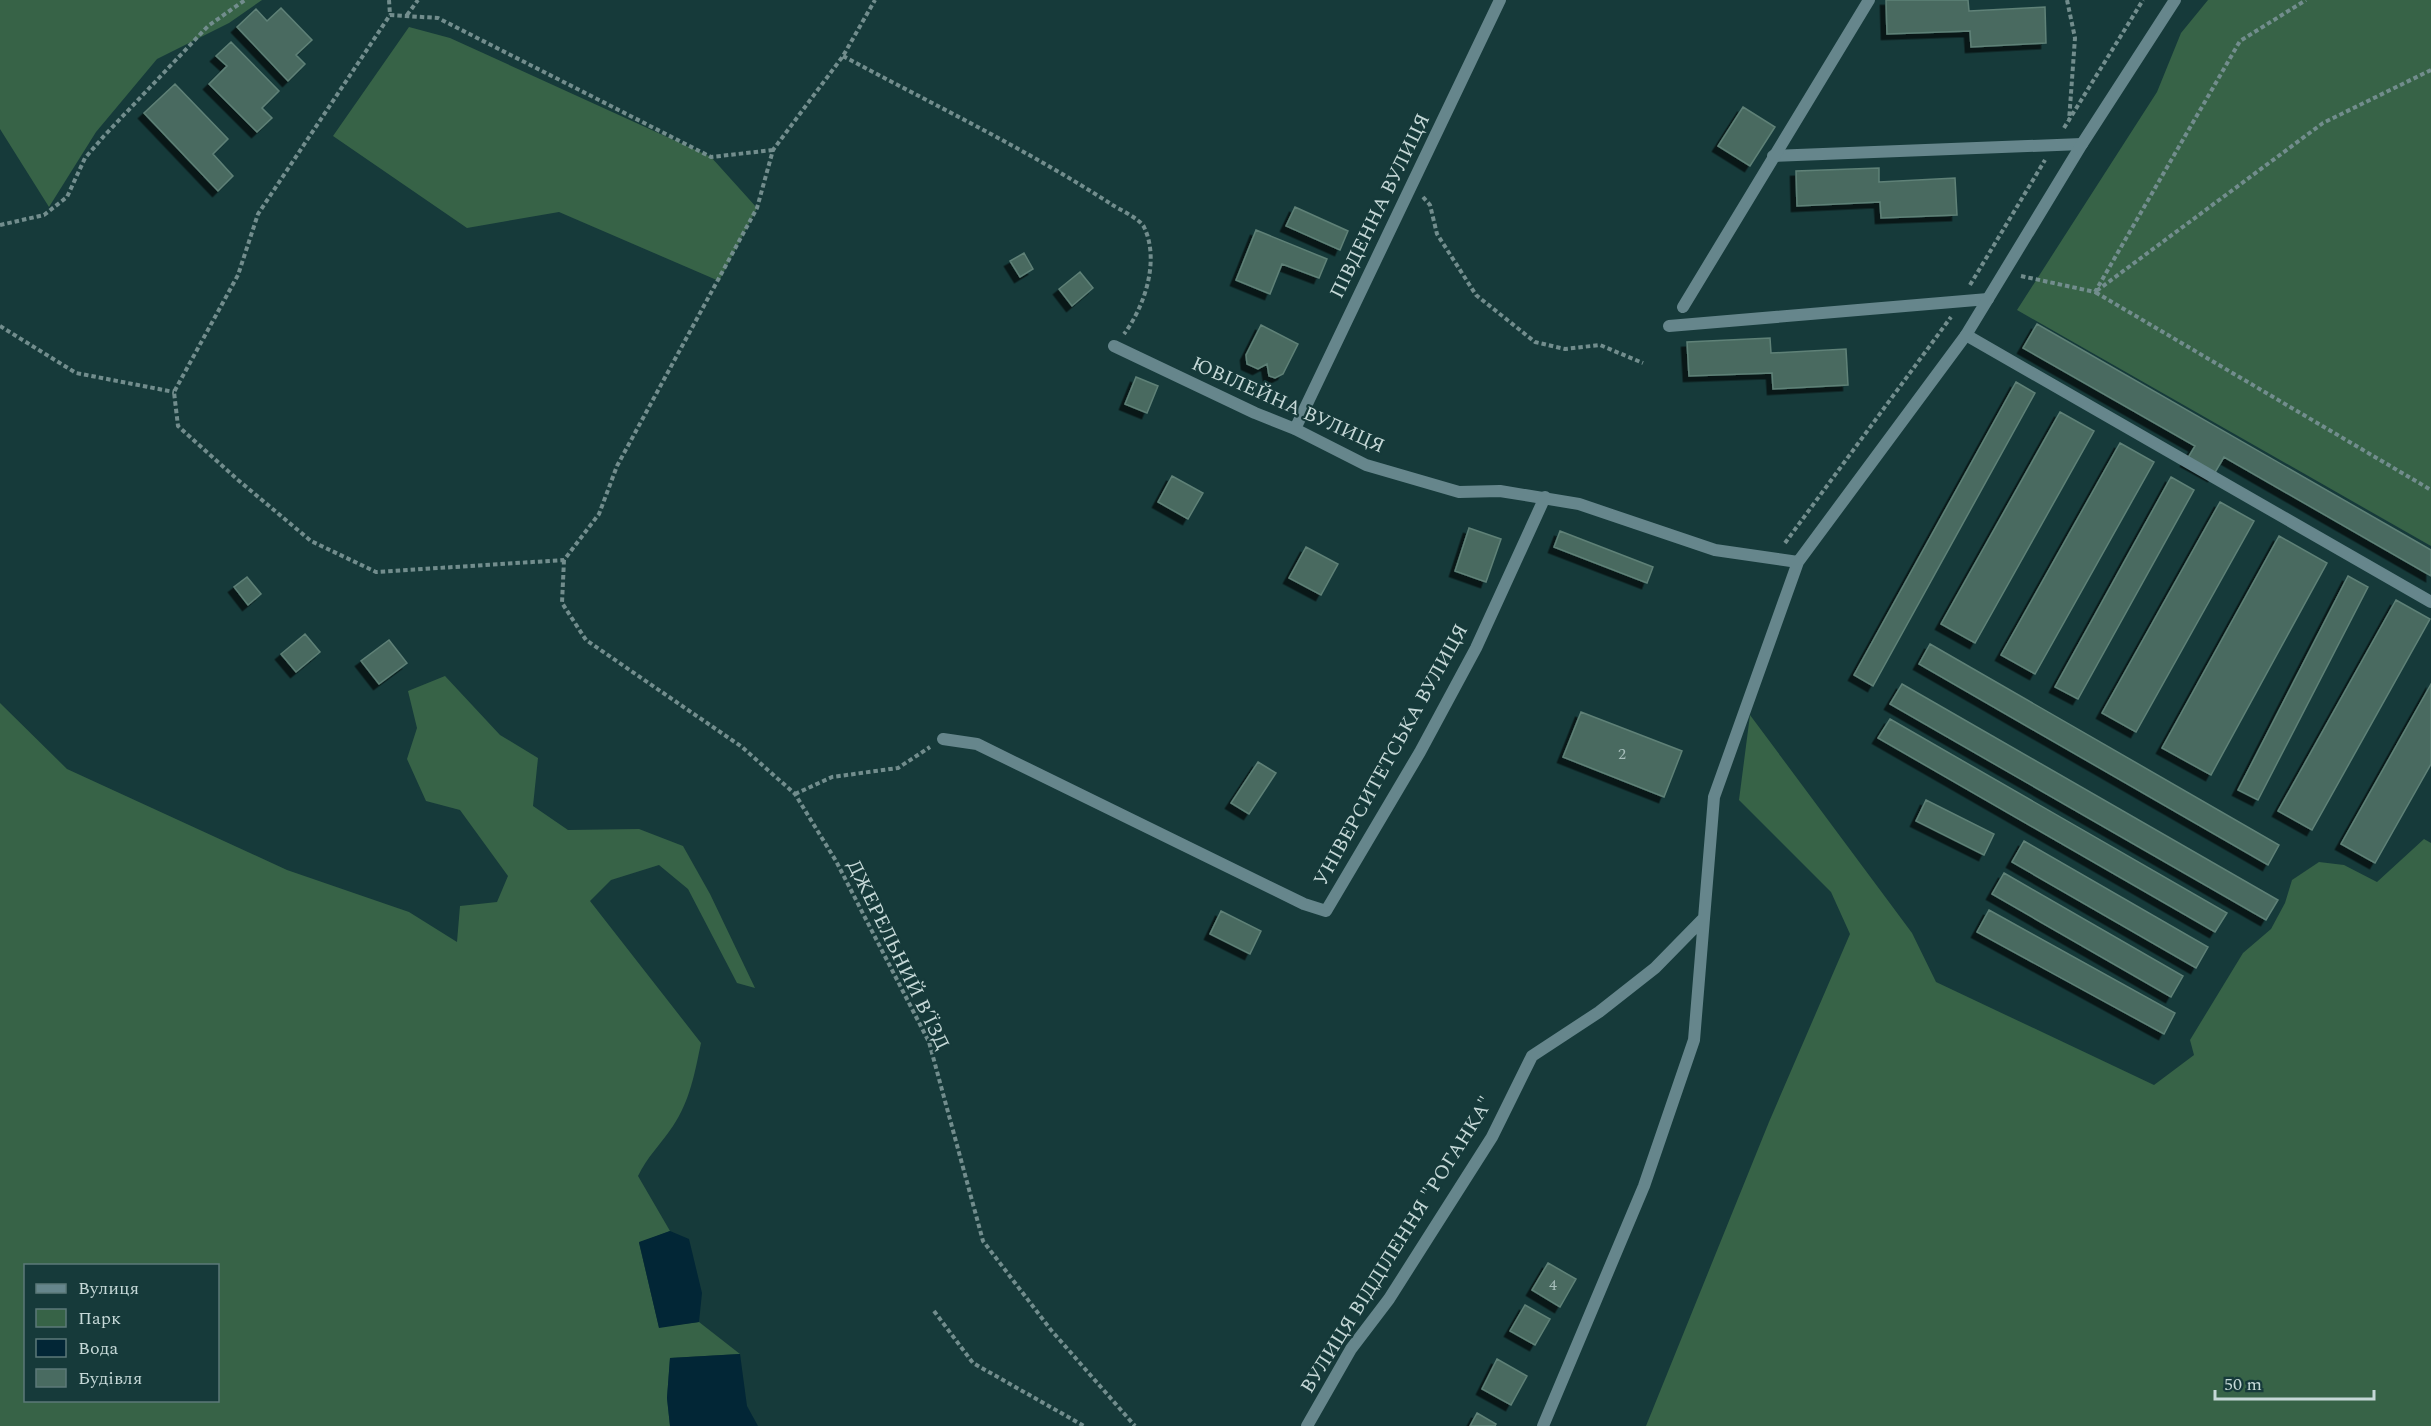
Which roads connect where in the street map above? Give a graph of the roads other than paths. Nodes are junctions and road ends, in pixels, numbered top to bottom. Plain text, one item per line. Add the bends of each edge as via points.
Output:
1 (1500, 0) edge
2 (1869, 0) edge
3 (2175, 0) edge
4 (2082, 144) junction
5 (1773, 156) junction
6 (1988, 299) junction
7 (1683, 307) dead end
8 (1669, 326) dead end
9 (1966, 335) junction
10 (1114, 346) road end
11 (1295, 429) junction
12 (1545, 497) junction
13 (1798, 562) junction
14 (2431, 602) edge
15 (943, 739) road end
16 (1704, 918) junction
17 (1307, 1426) edge
18 (1543, 1426) edge

1 - 11 street, ПІВДЕННА ВУЛИЦЯ
2 - 5 street
3 - 4 street
4 - 5 street
4 - 6 street
5 - 7 street
6 - 8 street
6 - 9 street
9 - 13 street
9 - 14 street
10 - 11 street, ЮВІЛЕЙНА ВУЛИЦЯ
11 - 12 street, ЮВІЛЕЙНА ВУЛИЦЯ via 1366,465 1459,492 1500,491
12 - 13 street, ЮВІЛЕЙНА ВУЛИЦЯ via 1579,504 1715,550
12 - 15 street, УНІВЕРСИТЕТСЬКА ВУЛИЦЯ via 1476,648 1420,752 1326,910 1304,904 977,744
13 - 16 street via 1714,797
16 - 17 street, ВУЛИЦЯ ВІДДІЛЕННЯ "РОГАНКА" via 1655,969 1532,1056 1492,1137 1389,1299 1352,1349
16 - 18 street via 1694,1040 1644,1186

